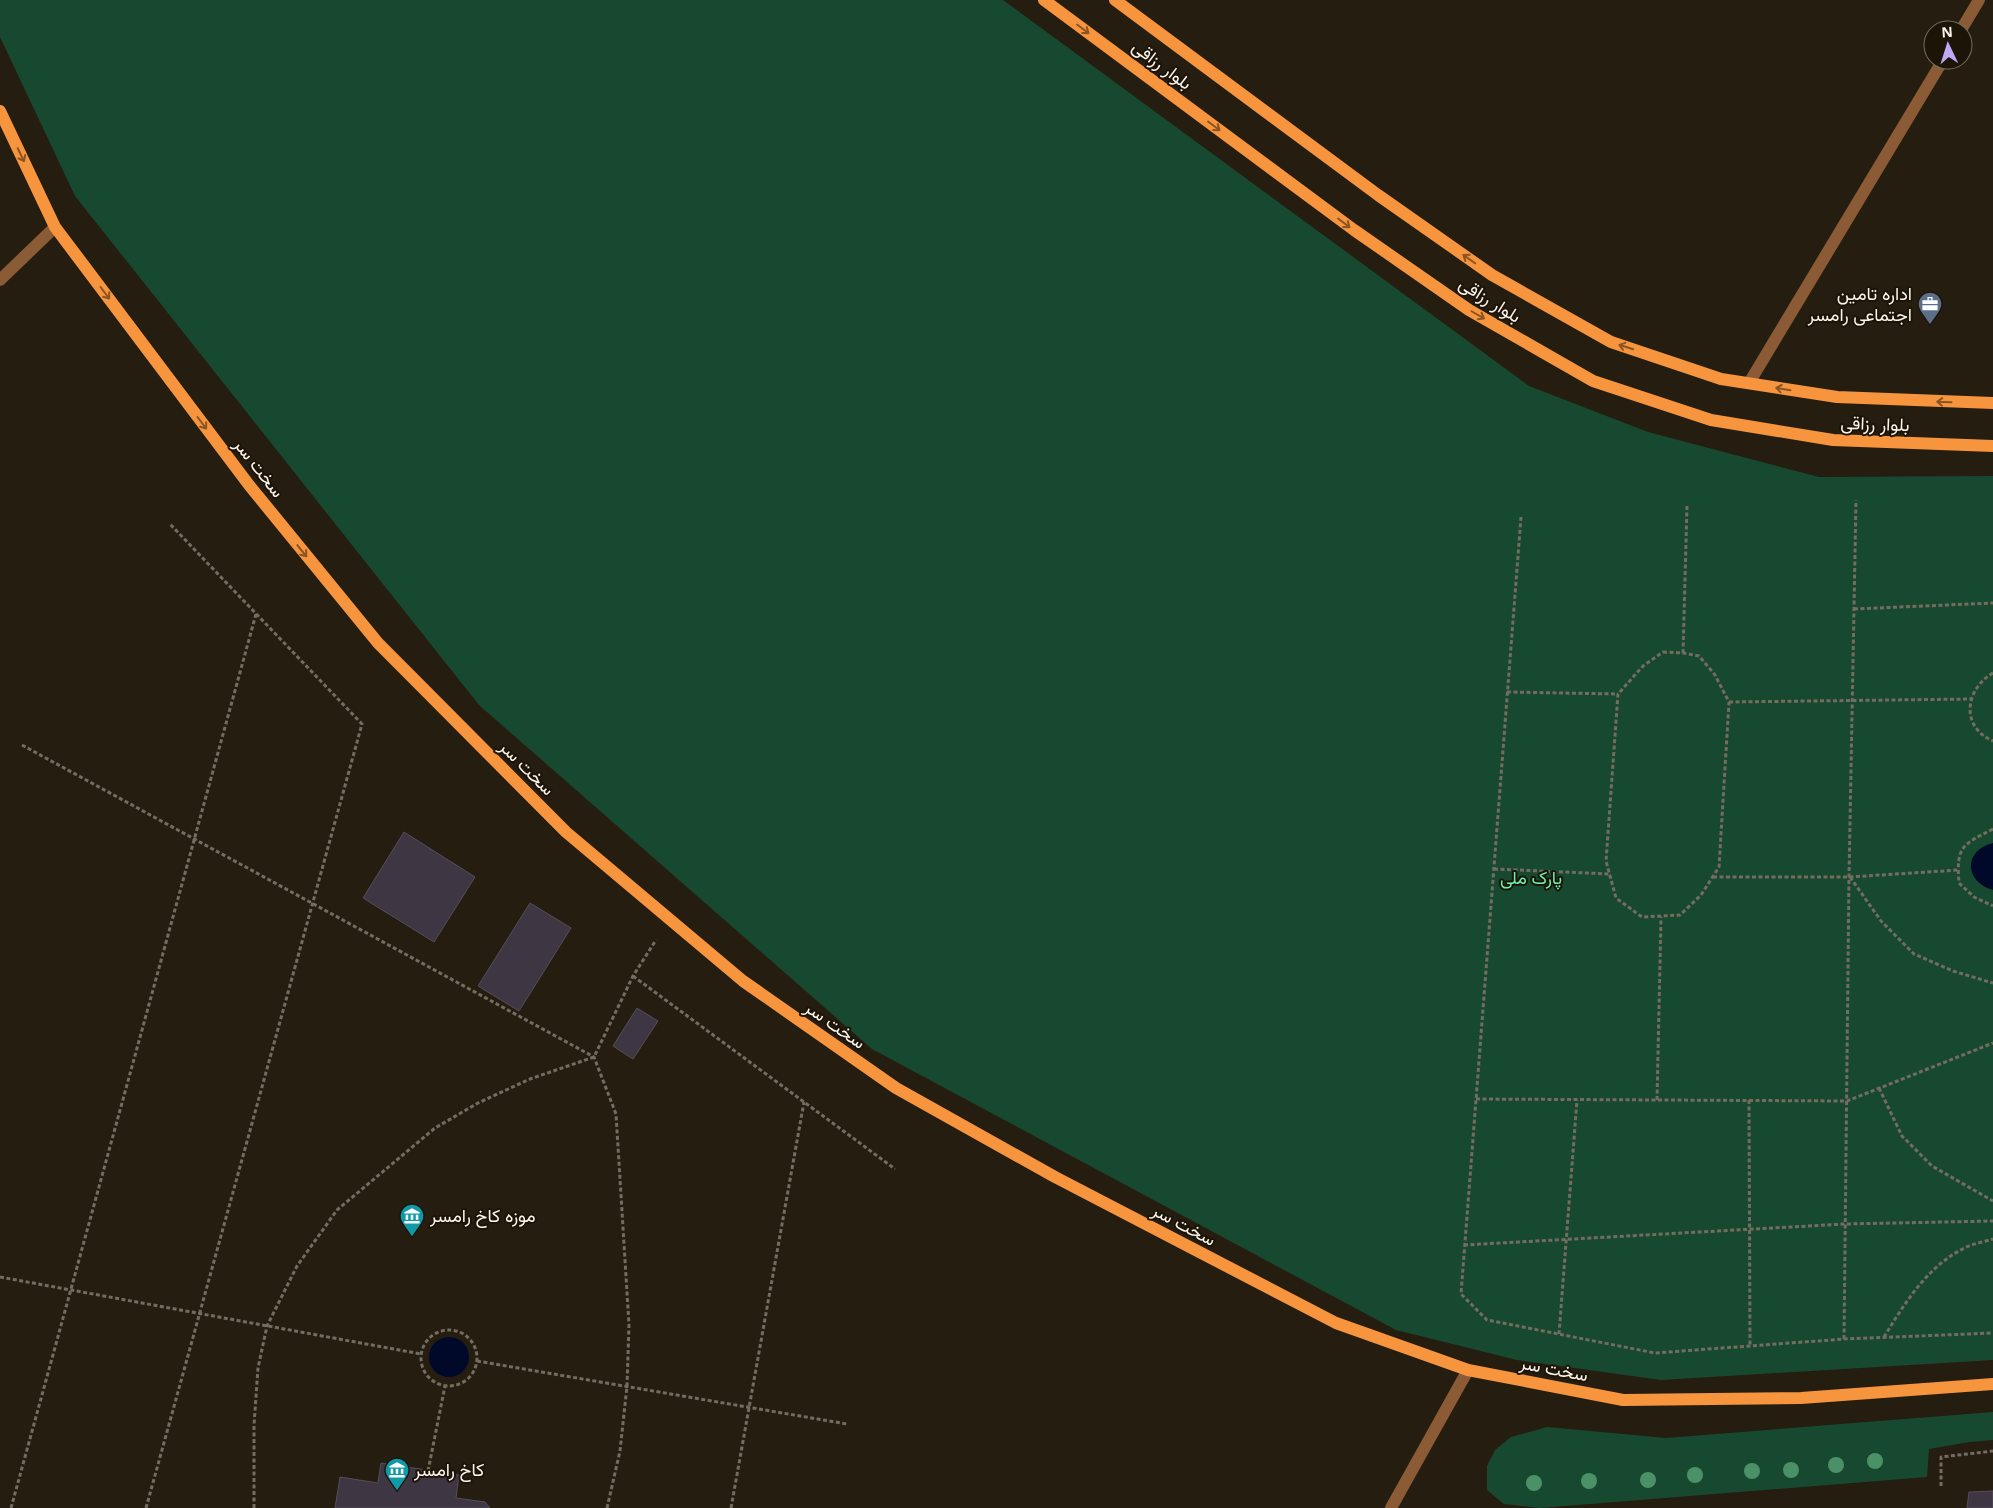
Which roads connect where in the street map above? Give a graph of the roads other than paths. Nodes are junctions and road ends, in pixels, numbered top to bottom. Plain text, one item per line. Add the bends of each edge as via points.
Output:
1 (1044, 0) edge
2 (1115, 0) edge
3 (1980, 0) edge
4 (1967, 20) edge
5 (1937, 70) edge
6 (0, 111) edge
7 (55, 227) junction
8 (0, 280) edge
9 (1749, 383) junction
10 (1993, 403) edge
11 (1993, 446) edge
12 (1468, 1370) junction
13 (1993, 1384) edge
14 (1391, 1508) edge

1 -> 11 main road, بلوار رزاقی via 1354,230 1461,305 1593,381 1711,420 1833,440
9 -> 2 main road, بلوار رزاقی via 1721,379 1611,342 1492,275 1378,195
3 - 4 street
5 - 9 street
6 -> 7 main road, سخت سر
7 - 8 street
7 -> 12 main road, سخت سر via 249,485 378,643 566,832 743,981 896,1088 1055,1177 1336,1323
10 -> 9 main road, بلوار رزاقی via 1837,397
12 - 13 main road, سخت سر via 1623,1400 1800,1398
12 - 14 street

